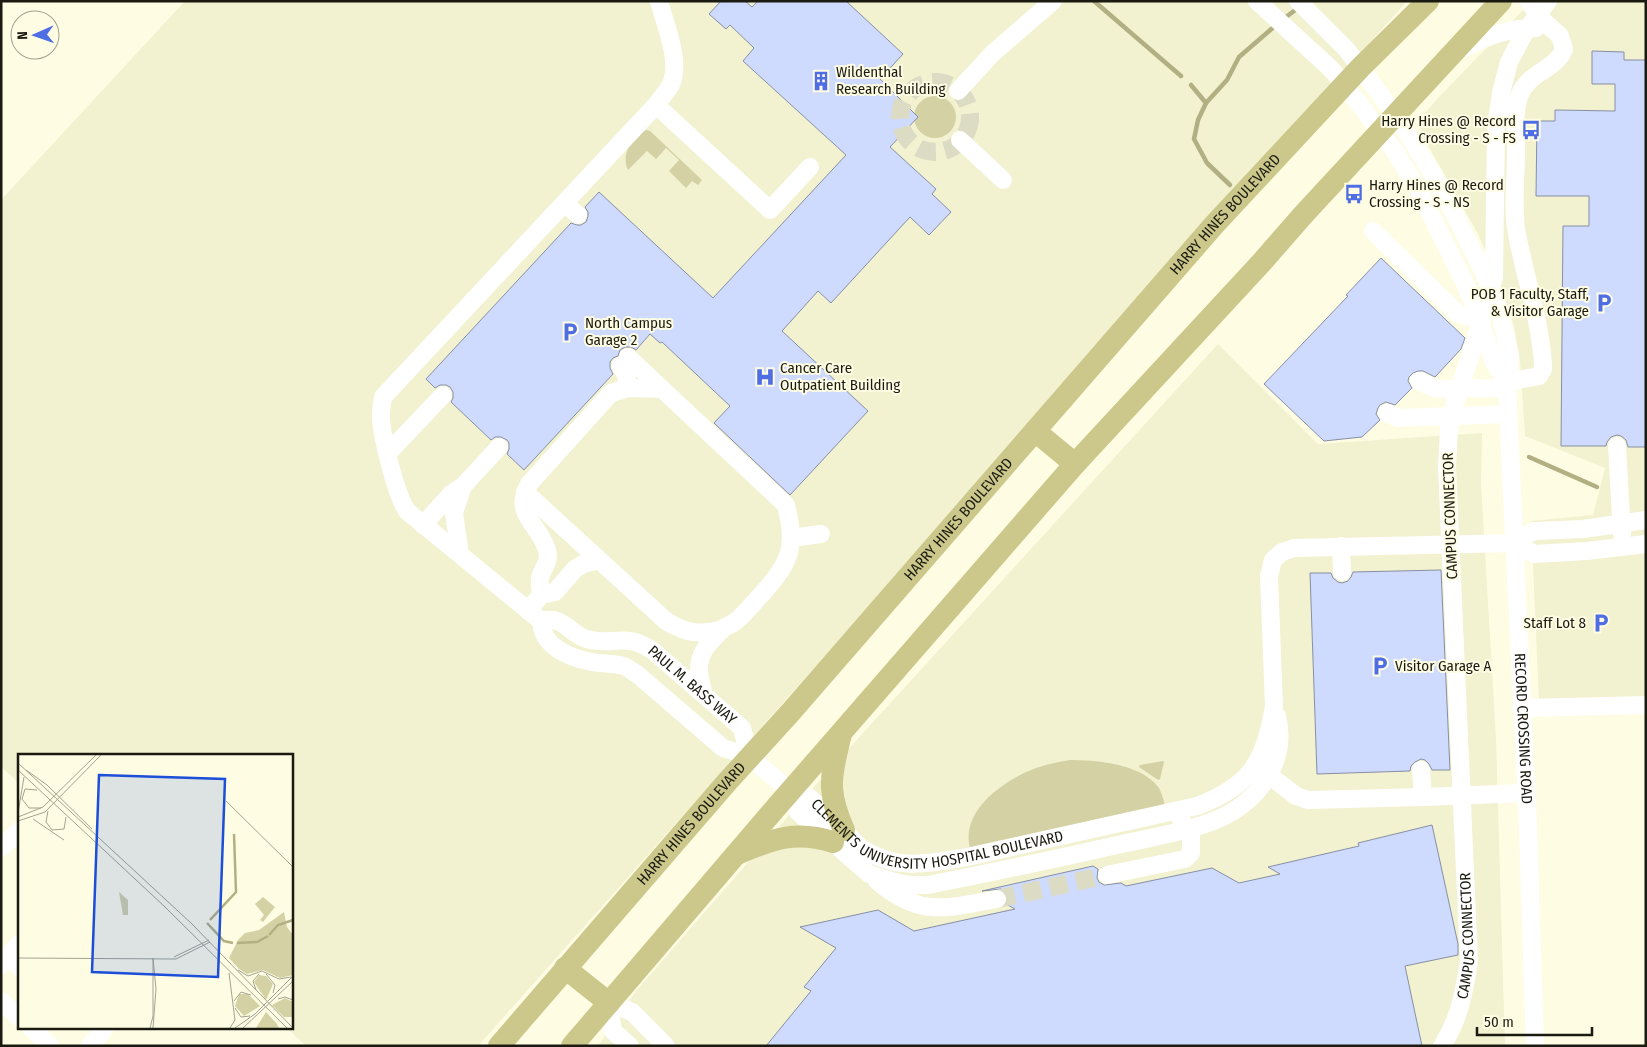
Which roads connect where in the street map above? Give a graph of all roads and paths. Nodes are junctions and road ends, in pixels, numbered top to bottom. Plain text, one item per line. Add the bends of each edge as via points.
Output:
1 (658, 1) edge
2 (1053, 1) edge
3 (1257, 1) edge
4 (1298, 1) edge
5 (1428, 1) edge
6 (1501, 1) edge
7 (1529, 1) edge
8 (1548, 1) edge
9 (1554, 30) junction
10 (1453, 54) junction
11 (1360, 68) junction
12 (1345, 85) junction
13 (958, 91) dead end
14 (656, 105) junction
15 (1389, 124) junction
16 (960, 140) dead end
17 (810, 167) dead end
18 (1003, 180) dead end
19 (564, 203) junction
20 (578, 215) dead end
21 (1372, 231) dead end
22 (1478, 314) junction
23 (1419, 381) dead end
24 (1507, 385) junction
25 (628, 388) junction
26 (662, 389) junction
27 (443, 395) dead end
28 (1386, 413) dead end
29 (1508, 414) junction
30 (1035, 431) junction
31 (1617, 446) dead end
32 (499, 447) dead end
33 (388, 454) junction
34 (1075, 464) junction
35 (463, 486) junction
36 (525, 492) junction
37 (1646, 520) edge
38 (1622, 524) junction
39 (423, 525) junction
40 (821, 534) dead end
41 (791, 538) junction
42 (1514, 543) junction
43 (1646, 544) edge
44 (1341, 546) junction
45 (1623, 547) junction
46 (460, 554) junction
47 (599, 560) junction
48 (1342, 572) dead end
49 (541, 595) junction
50 (535, 616) junction
51 (723, 629) junction
52 (704, 695) junction
53 (1646, 704) edge
54 (1521, 708) junction
55 (842, 731) junction
56 (750, 756) junction
57 (1421, 770) dead end
58 (1262, 772) junction
59 (790, 791) junction
60 (1525, 793) junction
61 (1423, 797) junction
62 (1174, 811) junction
63 (1188, 829) junction
64 (18, 832) edge
65 (838, 836) junction
66 (1, 848) edge
67 (736, 854) junction
68 (869, 874) junction
69 (1107, 875) tunnel mouth
70 (997, 899) tunnel mouth
71 (565, 968) junction
72 (1, 1001) edge
73 (609, 1003) junction
74 (18, 1016) edge
75 (33, 1030) edge
76 (50, 1046) edge
77 (499, 1046) edge
78 (572, 1046) edge
79 (630, 1046) edge
80 (666, 1046) edge
81 (1442, 1046) edge
82 (1536, 1046) edge

1 - 14 street via 674,57 674,70 671,84
2 - 13 street via 1010,37
3 - 12 street, RECORD CROSSING ROAD
4 - 11 street, RECORD CROSSING ROAD via 1347,50
5 - 11 main road, HARRY HINES BOULEVARD
6 - 10 main road
7 - 9 street via 1538,16
8 - 81 street, CAMPUS CONNECTOR via 1525,32 1509,62 1500,93 1496,127 1494,277 1449,429 1447,466 1469,961 1462,1003
9 - 10 street via 1529,28 1502,32
9 - 24 street via 1563,42 1562,55 1525,84 1516,112 1516,232 1537,317 1543,369 1539,376
10 - 15 main road
11 - 12 main road, HARRY HINES BOULEVARD
11 - 15 street, RECORD CROSSING ROAD
12 - 15 street, RECORD CROSSING ROAD
12 - 30 main road, HARRY HINES BOULEVARD via 1214,226
14 - 17 street via 770,210
14 - 19 street
15 - 22 street, RECORD CROSSING ROAD
15 - 24 street, RECORD CROSSING ROAD via 1433,174 1484,272 1500,312 1510,356
15 - 34 main road
16 - 18 street
19 - 20 street
19 - 33 street, PAUL M. BASS WAY via 383,397 381,421
21 - 22 street via 1457,313 1469,317
22 - 24 street, RECORD CROSSING ROAD via 1493,361
23 - 24 street via 1442,389
24 - 29 street, RECORD CROSSING ROAD
25 - 26 street
25 - 26 street via 624,362
25 - 36 street via 611,394
26 - 41 street via 786,505
27 - 33 street
28 - 29 street via 1398,418
29 - 42 street, RECORD CROSSING ROAD
30 - 34 main road
30 - 56 main road, HARRY HINES BOULEVARD
31 - 38 street
32 - 35 street
33 - 39 street, PAUL M. BASS WAY via 401,502
34 - 55 main road
35 - 39 street via 451,494
35 - 46 street via 454,514
36 - 47 street
36 - 49 street via 523,508 547,551 547,564 540,578
37 - 38 street
38 - 42 street via 1583,530 1534,531
38 - 45 street
39 - 46 street, PAUL M. BASS WAY
40 - 41 street
41 - 51 street via 786,564 777,577 737,621
42 - 44 street
42 - 45 street via 1534,554
42 - 54 street, RECORD CROSSING ROAD
43 - 45 street
44 - 48 street
44 - 58 street via 1294,548 1273,560 1269,576 1274,706
46 - 50 street, PAUL M. BASS WAY
47 - 49 street via 574,568 555,592
47 - 51 street via 666,621 678,628 694,633
49 - 50 street
50 - 52 street, PAUL M. BASS WAY via 561,622 595,642 642,644
50 - 56 street, PAUL M. BASS WAY via 545,638 559,650 574,658 624,666 723,748
51 - 52 street via 701,657 699,678
52 - 56 street, PAUL M. BASS WAY via 742,728
53 - 54 street
54 - 60 street, RECORD CROSSING ROAD
55 - 59 main road
55 - 65 main road via 832,788
56 - 59 street, CLEMENTS UNIVERSITY HOSPITAL BOULEVARD
56 - 71 main road, HARRY HINES BOULEVARD
57 - 61 street
58 - 61 street via 1296,796 1308,800
58 - 62 street, CLEMENTS UNIVERSITY HOSPITAL BOULEVARD via 1217,799
58 - 63 street, CLEMENTS UNIVERSITY HOSPITAL BOULEVARD via 1246,802 1231,812
59 - 65 street, CLEMENTS UNIVERSITY HOSPITAL BOULEVARD via 810,798
59 - 67 main road
60 - 61 street
60 - 82 street, RECORD CROSSING ROAD
62 - 63 street
62 - 65 street, CLEMENTS UNIVERSITY HOSPITAL BOULEVARD via 967,857 918,864 871,854
63 - 68 street, CLEMENTS UNIVERSITY HOSPITAL BOULEVARD via 928,885 911,886
63 - 69 street via 1192,848 1185,859
64 - 66 street
65 - 67 main road via 771,839
65 - 68 street, CLEMENTS UNIVERSITY HOSPITAL BOULEVARD
67 - 73 main road
68 - 70 street via 896,896 922,907
71 - 73 main road
71 - 77 main road, HARRY HINES BOULEVARD
72 - 74 street
73 - 78 main road
73 - 79 street via 612,1031
73 - 80 street via 632,1012
75 - 76 street

